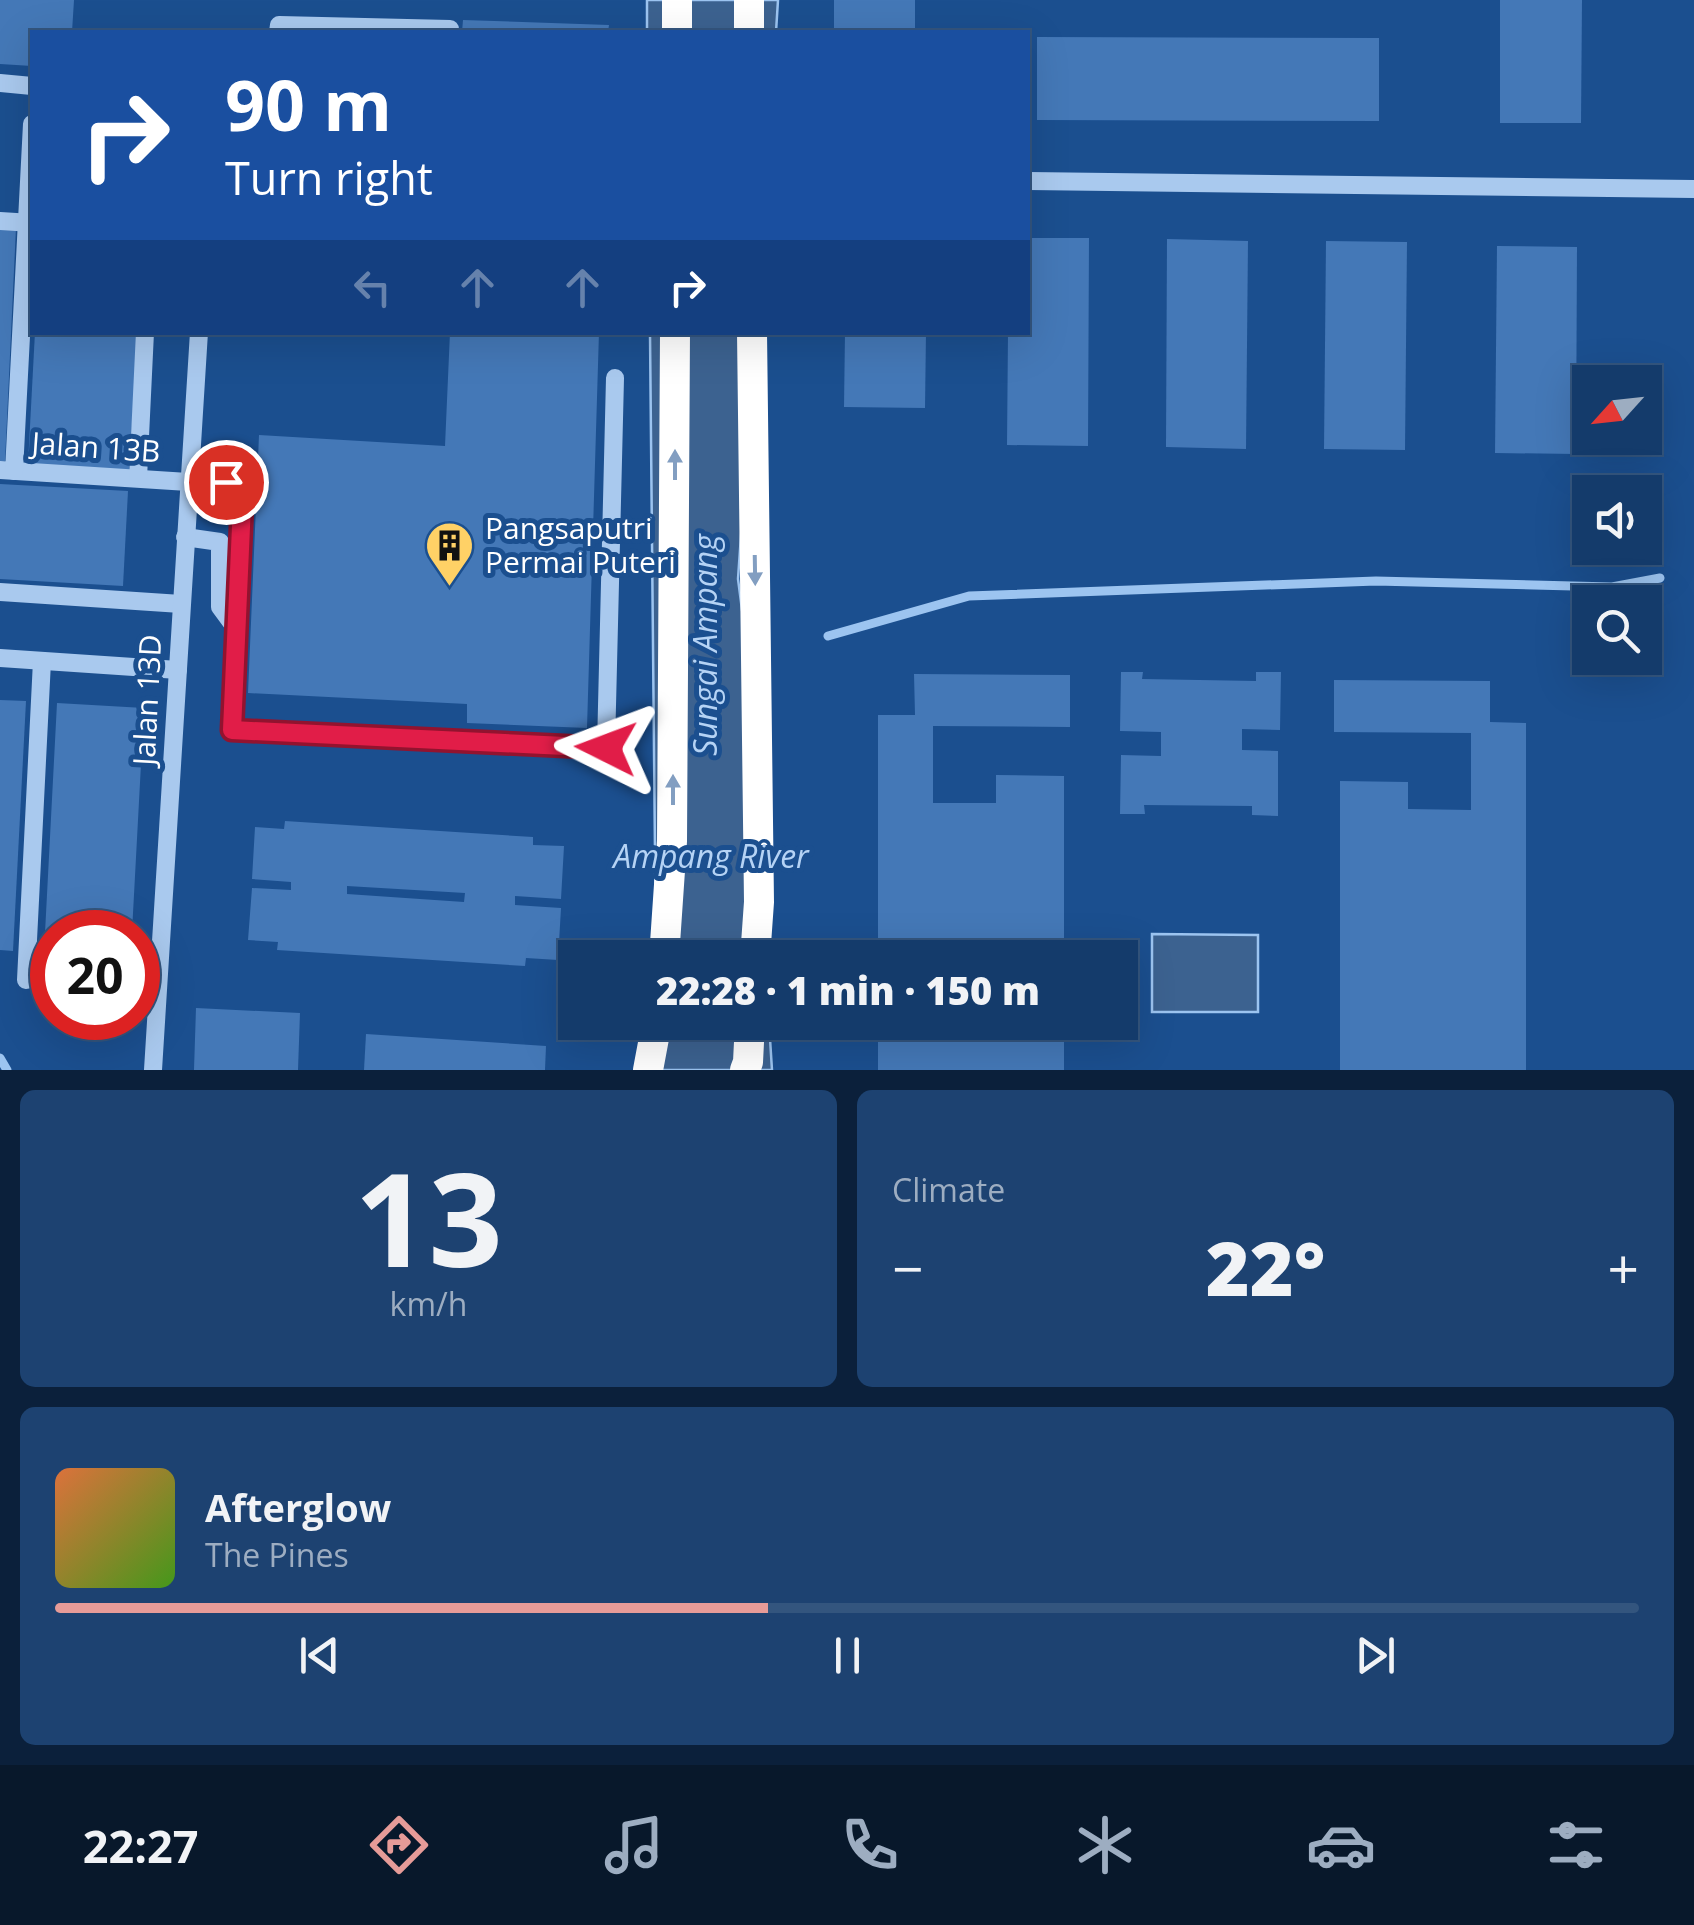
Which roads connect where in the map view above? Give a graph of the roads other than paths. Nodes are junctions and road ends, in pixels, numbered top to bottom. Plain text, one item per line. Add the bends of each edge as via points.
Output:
1 (677, 0) edge
2 (748, 0) edge
3 (450, 29) dead end
4 (278, 30) edge
5 (354, 30) edge
6 (434, 30) edge
7 (677, 30) edge
8 (749, 30) edge
9 (0, 84) edge
10 (30, 86) edge
11 (1030, 181) edge
12 (1694, 189) edge
13 (0, 221) edge
14 (30, 223) edge
15 (145, 335) edge
16 (199, 335) edge
17 (675, 335) edge
18 (752, 335) edge
19 (615, 378) dead end
20 (7, 470) edge
21 (138, 478) junction
22 (188, 482) junction
23 (185, 537) junction
24 (0, 592) edge
25 (180, 604) junction
26 (237, 630) junction
27 (0, 658) edge
28 (42, 661) junction
29 (178, 670) junction
30 (665, 940) edge
31 (756, 940) edge
32 (26, 980) dead end
33 (654, 1040) edge
34 (749, 1040) edge
35 (153, 1070) edge
36 (648, 1070) edge
37 (745, 1070) edge

1 - 7 highway
2 - 8 highway
3 - 6 street
4 - 5 street
9 - 10 street
11 - 12 street
13 - 14 street
14 - 20 street
15 - 21 street
16 - 22 street, Jalan 13D
30 -> 17 highway via 672,841
18 -> 31 highway
19 - 26 street via 606,748 232,730
20 - 21 street, Jalan 13B
21 - 22 street, Jalan 13B
22 - 23 street, Jalan 13D
22 - 26 street, Jalan 13B via 226,482 239,489
23 - 25 street, Jalan 13D
23 - 26 street via 220,542 220,607
24 - 25 street
25 - 29 street, Jalan 13D
27 - 28 street
28 - 29 street
28 - 32 street
29 - 35 street, Jalan 13D
33 - 36 highway
34 - 37 highway

